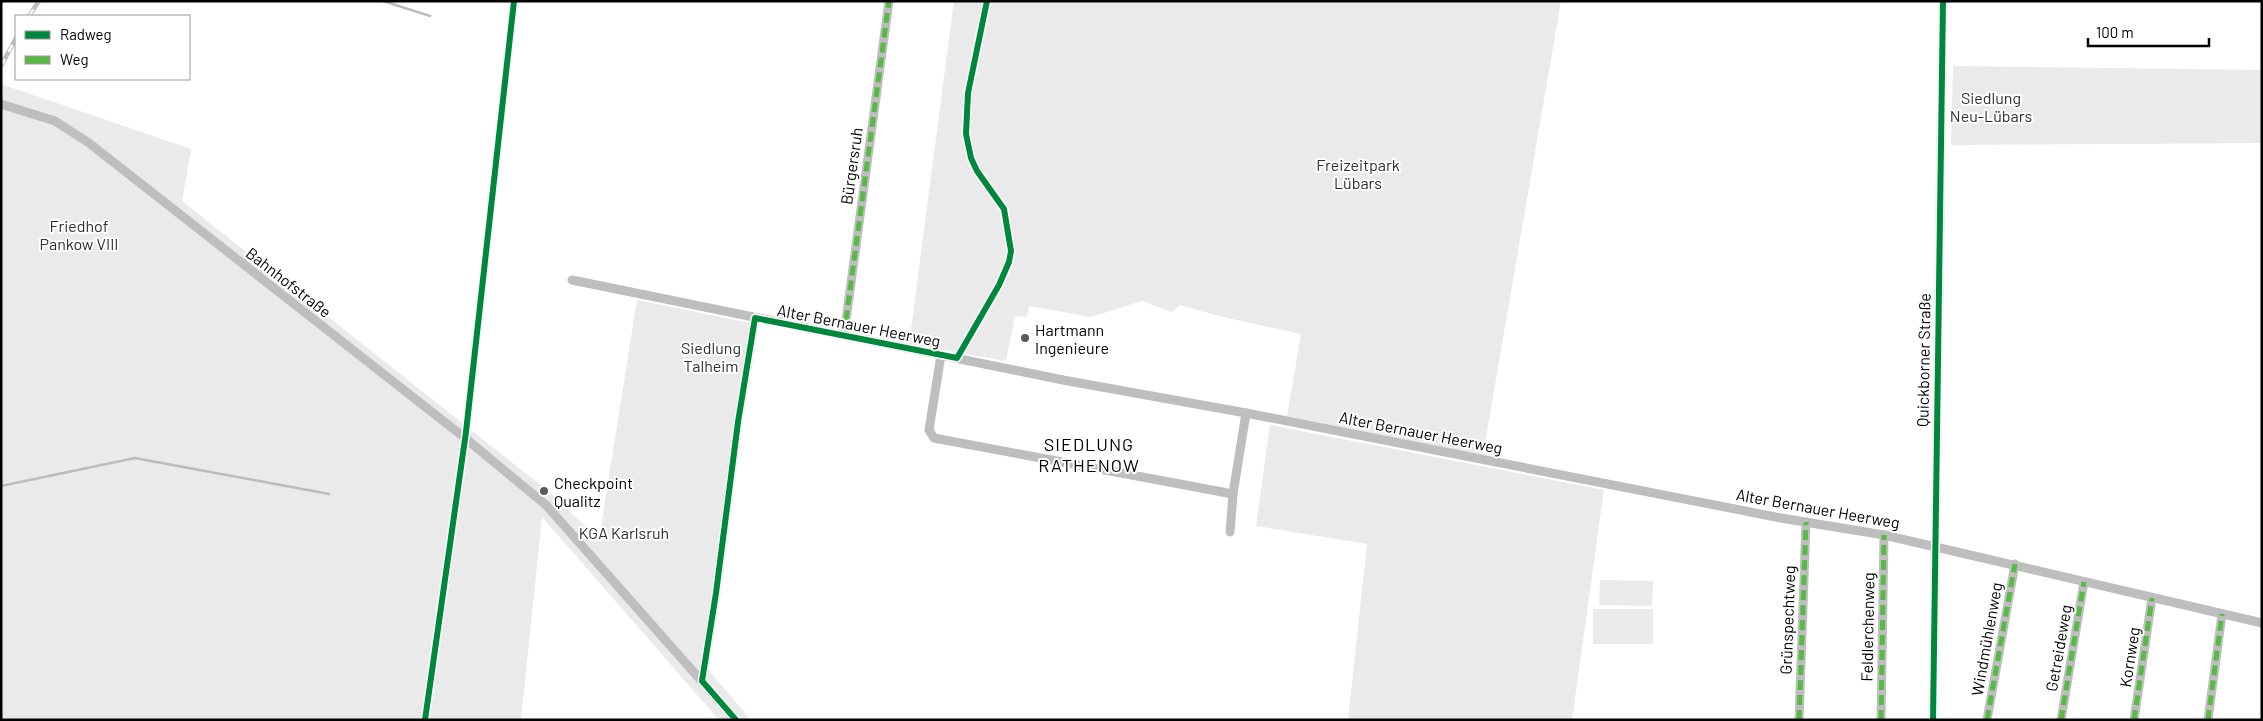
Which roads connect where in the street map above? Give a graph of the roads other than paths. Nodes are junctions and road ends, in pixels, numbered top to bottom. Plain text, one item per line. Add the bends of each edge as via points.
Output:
1 (889, 1) edge
2 (1943, 1) edge
3 (1, 104) edge
4 (572, 280) dead end
5 (756, 318) junction
6 (844, 335) junction
7 (941, 355) junction
8 (1246, 413) junction
9 (1233, 494) junction
10 (1806, 522) junction
11 (1230, 532) dead end
12 (1884, 535) junction
13 (1935, 546) junction
14 (2015, 564) junction
15 (2084, 582) junction
16 (2152, 598) junction
17 (2222, 614) junction
18 (2262, 623) edge
19 (702, 680) junction
20 (736, 720) edge
21 (1799, 720) edge
22 (1881, 720) edge
23 (1933, 720) edge
24 (1987, 720) edge
25 (2061, 720) edge
26 (2134, 720) edge
27 (2208, 720) edge

1 - 6 street, Bürgersruh
2 - 13 street, Quickborner Straße
3 - 19 street, Bahnhofstraße via 55,121 83,138 465,438 546,505
4 - 5 street, Alter Bernauer Heerweg
5 - 6 street, Alter Bernauer Heerweg
5 - 19 street
6 - 7 street, Alter Bernauer Heerweg
7 - 8 street, Alter Bernauer Heerweg
7 - 9 street via 929,430 934,438
8 - 9 street
8 - 10 street, Alter Bernauer Heerweg
9 - 11 street
10 - 12 street, Alter Bernauer Heerweg
10 - 21 street, Grünspechtweg
12 - 13 street, Alter Bernauer Heerweg
12 - 22 street, Feldlerchenweg
13 - 14 street, Alter Bernauer Heerweg
13 - 23 street, Quickborner Straße
14 - 15 street, Alter Bernauer Heerweg
14 - 24 street, Windmühlenweg
15 - 16 street, Alter Bernauer Heerweg
15 - 25 street, Getreideweg
16 - 17 street, Alter Bernauer Heerweg
16 - 26 street, Kornweg
17 - 18 street, Alter Bernauer Heerweg
17 - 27 street
19 - 20 street, Bahnhofstraße

